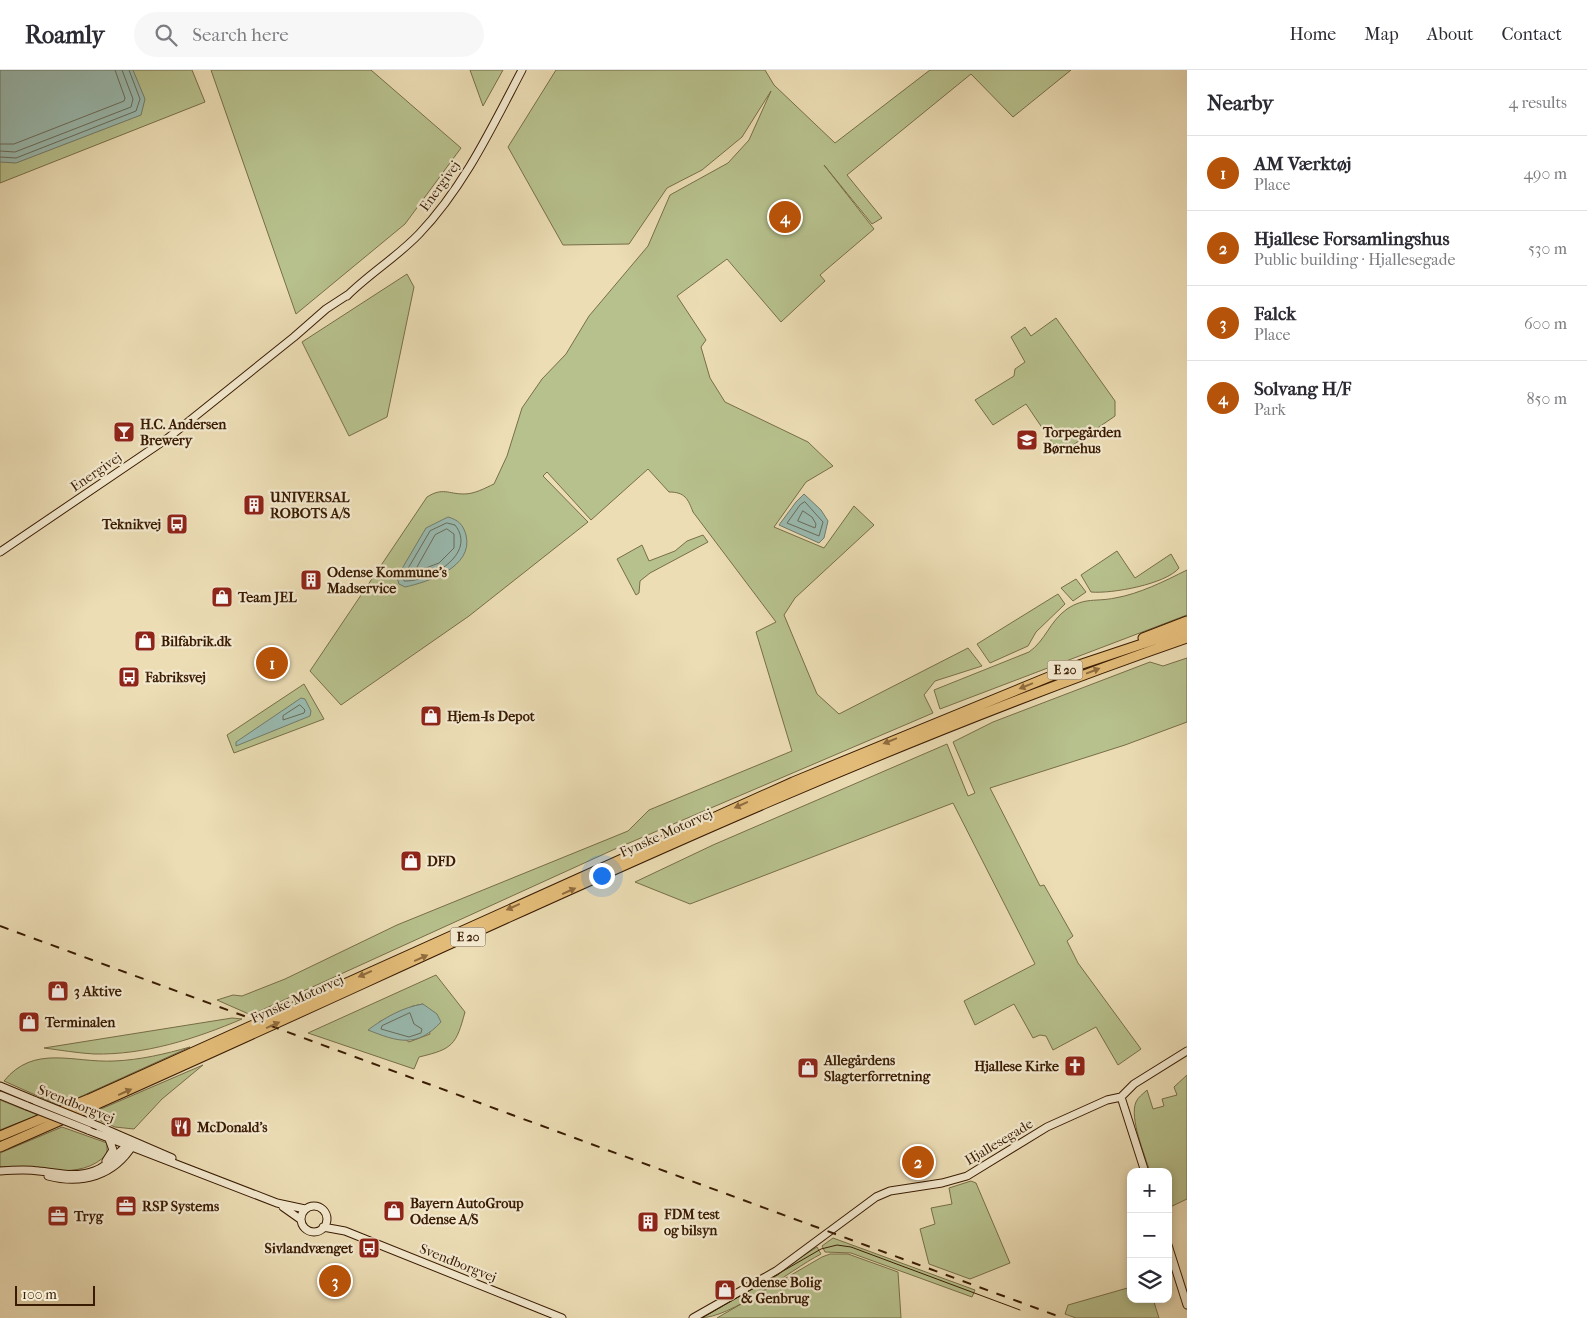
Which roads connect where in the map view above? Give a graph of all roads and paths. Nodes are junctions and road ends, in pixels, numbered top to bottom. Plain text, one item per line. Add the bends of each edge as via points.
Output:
1 (522, 70) edge
2 (0, 552) edge
3 (1187, 621) edge
4 (1187, 628) edge
5 (1187, 638) edge
6 (1187, 643) edge
7 (1110, 665) junction
8 (1073, 667) junction
9 (1187, 1051) edge
10 (0, 1086) edge
11 (0, 1094) edge
12 (1121, 1097) junction
13 (0, 1136) edge
14 (109, 1138) junction
15 (131, 1144) junction
16 (0, 1146) edge
17 (1144, 1168) edge
18 (0, 1171) edge
19 (21, 1171) junction
20 (79, 1175) junction
21 (277, 1203) junction
22 (305, 1209) junction
23 (300, 1218) junction
24 (326, 1220) junction
25 (323, 1227) junction
26 (345, 1231) junction
27 (1172, 1258) edge
28 (1187, 1305) edge
29 (562, 1318) edge
30 (693, 1318) edge

1 - 2 street, Energivej via 474,160 441,209 393,260 163,441
3 - 8 highway
4 - 8 highway, Fynske Motorvej / E 20
5 - 7 highway, Fynske Motorvej / E 20
6 - 7 highway, E 20
16 -> 7 highway, Fynske Motorvej / E 20 via 797,790 949,726
8 -> 13 highway, Fynske Motorvej / E 20 via 793,782
9 - 12 street, Hjallesegade via 1134,1084
10 - 15 street, Svendborgvej, bridge via 98,1126
11 - 14 street, Svendborgvej, bridge
12 - 17 street
12 - 30 street, Hjallesegade via 1047,1127 967,1176 890,1191 876,1197 776,1271
14 - 15 street, Svendborgvej
14 - 20 street via 114,1147 109,1159
15 - 19 street via 111,1169 84,1180 66,1180
15 - 20 street via 102,1168
15 - 21 street, Svendborgvej
18 - 19 street
19 - 20 street
21 - 22 street, Svendborgvej
21 - 23 street, Svendborgvej
22 - 23 street
22 - 24 street via 319,1207 325,1212
23 - 25 street via 303,1227 310,1232
24 - 25 street
24 - 26 street, Svendborgvej
25 - 26 street, Svendborgvej
26 - 29 street, Svendborgvej
27 - 28 street

